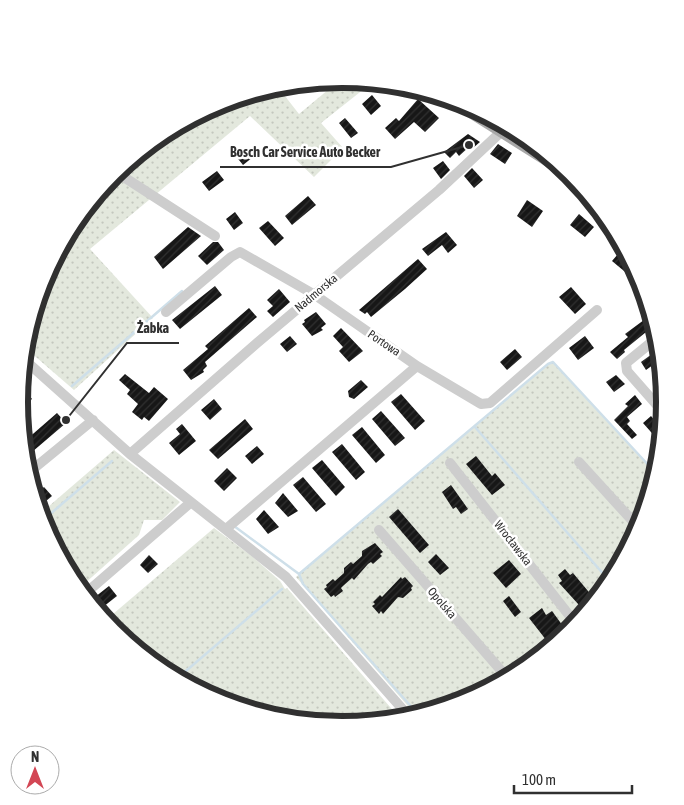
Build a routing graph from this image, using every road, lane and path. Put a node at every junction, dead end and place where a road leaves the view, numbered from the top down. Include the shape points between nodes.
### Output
1 (502, 131) edge
2 (123, 177) edge
3 (215, 236) dead end
4 (315, 294) junction
5 (598, 310) dead end
6 (166, 312) dead end
7 (650, 343) edge
8 (30, 364) edge
9 (417, 366) junction
10 (656, 404) edge
11 (93, 420) junction
12 (130, 454) junction
13 (579, 462) dead end
14 (450, 463) dead end
15 (35, 468) edge
16 (190, 503) junction
17 (633, 522) edge
18 (226, 529) junction
19 (379, 530) dead end
20 (89, 590) edge
21 (571, 618) edge
22 (503, 673) edge
23 (404, 711) edge

1 - 4 street, Nadmorska via 439,190
2 - 3 street
4 - 6 street, Portowa via 240,252
4 - 9 street, Portowa
4 - 12 street, Nadmorska
5 - 9 street, Portowa via 490,403 481,404
7 - 10 street via 626,363 627,371
8 - 11 street
9 - 18 street
11 - 12 street
11 - 15 street
12 - 16 street
13 - 17 street
14 - 21 street, Wrocławska
16 - 18 street
16 - 20 street
18 - 23 street via 286,577
19 - 22 street, Opolska

